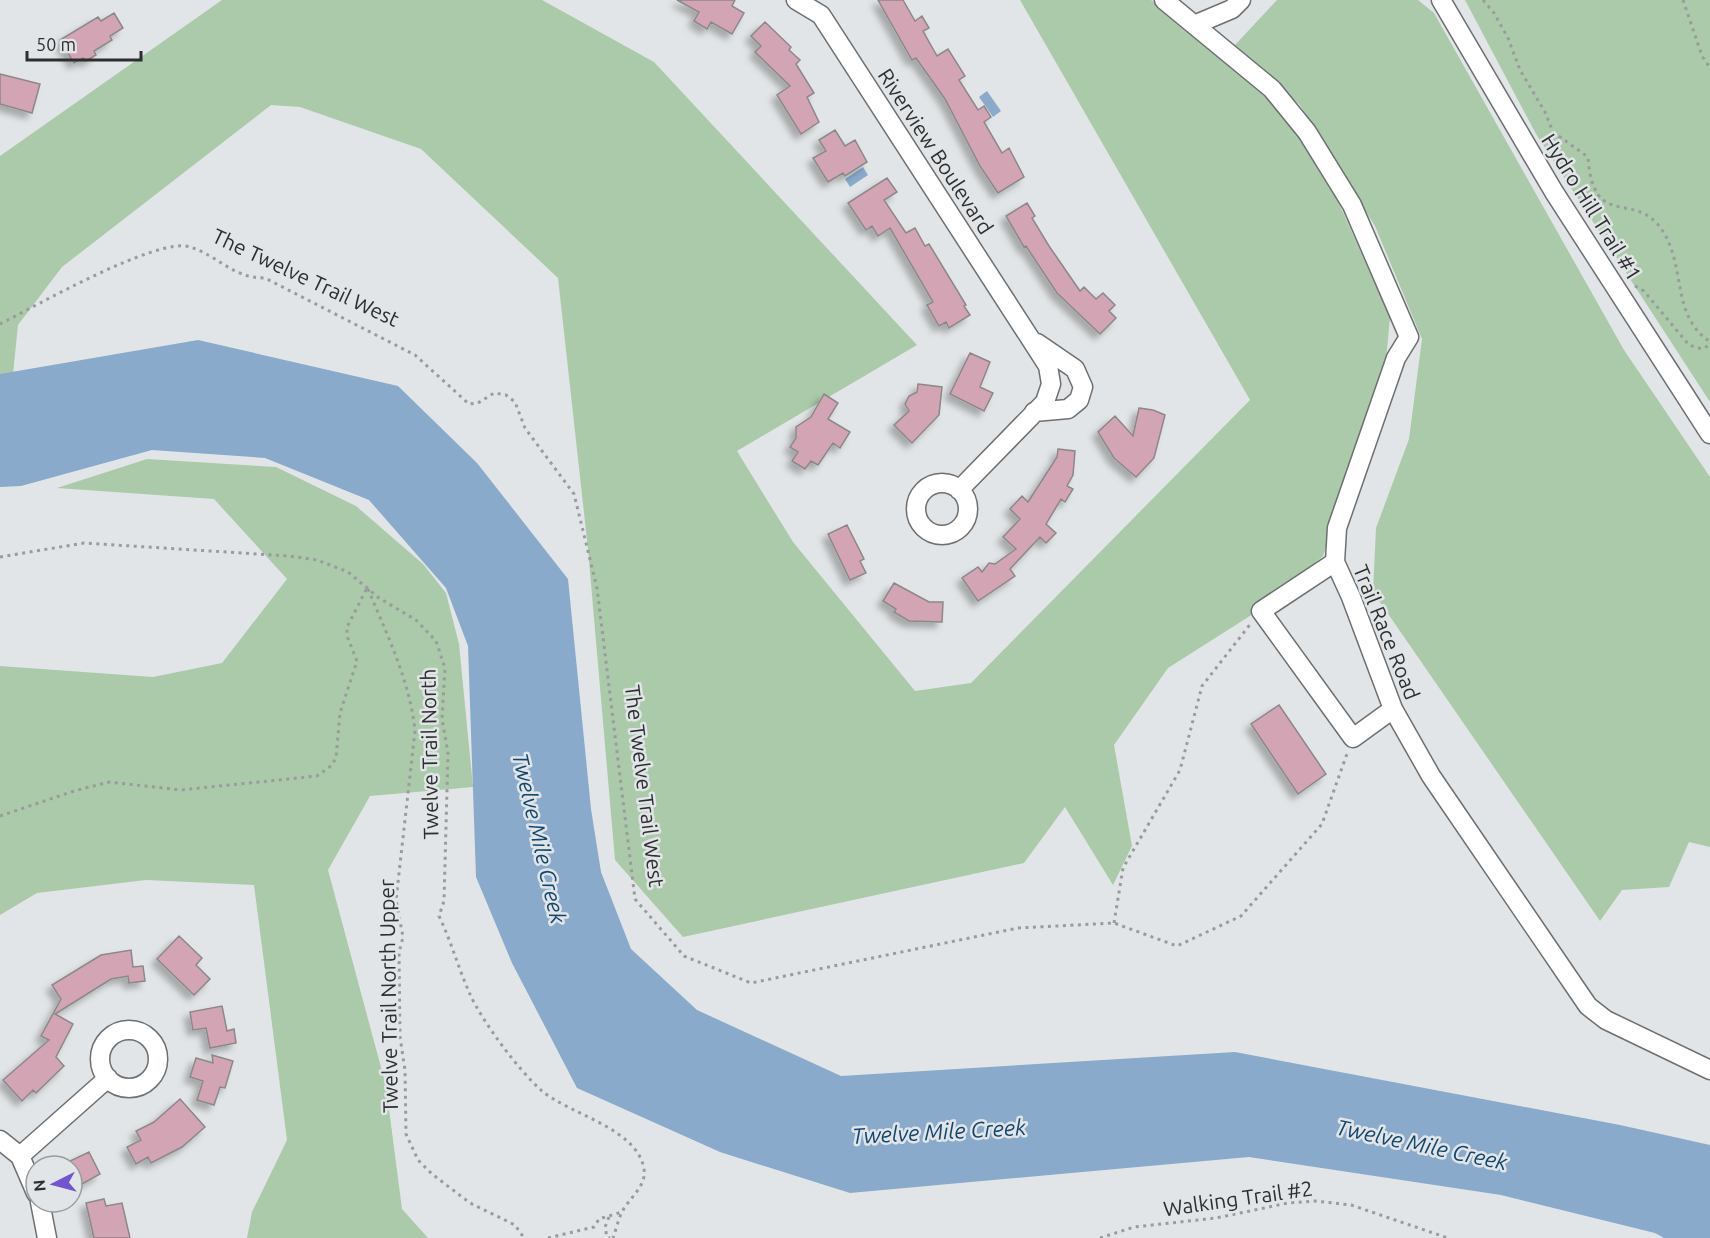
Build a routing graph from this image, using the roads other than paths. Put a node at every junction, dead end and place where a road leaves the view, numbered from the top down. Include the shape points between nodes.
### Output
1 (796, 0) edge
2 (1164, 0) edge
3 (1241, 0) edge
4 (1441, 0) edge
5 (1194, 25) junction
6 (1028, 337) junction
7 (1034, 412) junction
8 (1710, 434) edge
9 (959, 490) dead end
10 (1335, 562) junction
11 (1393, 709) junction
12 (1710, 1070) edge
13 (108, 1078) dead end
14 (0, 1140) edge
15 (20, 1156) junction
16 (24, 1165) edge
17 (42, 1214) edge
18 (47, 1238) edge

1 - 6 street, Riverview Boulevard via 821,15
2 - 5 street, Trail Race Road
3 - 5 street via 1232,9
4 - 8 street, Hydro Hill Trail #1 via 1554,192
5 - 10 street, Trail Race Road via 1272,89 1307,132 1352,205 1409,337 1396,358 1337,528
6 - 7 street, Riverview Boulevard via 1046,362 1051,379 1047,399
6 - 7 street, Riverview Boulevard via 1075,369 1083,387 1079,400 1068,409
7 - 9 street, Riverview Boulevard
10 - 11 street, Trail Race Road
10 - 11 street via 1261,611 1353,738
11 - 12 street, Trail Race Road via 1431,776 1588,1006 1606,1020
13 - 15 street
14 - 15 street
15 - 16 street
17 - 18 street

